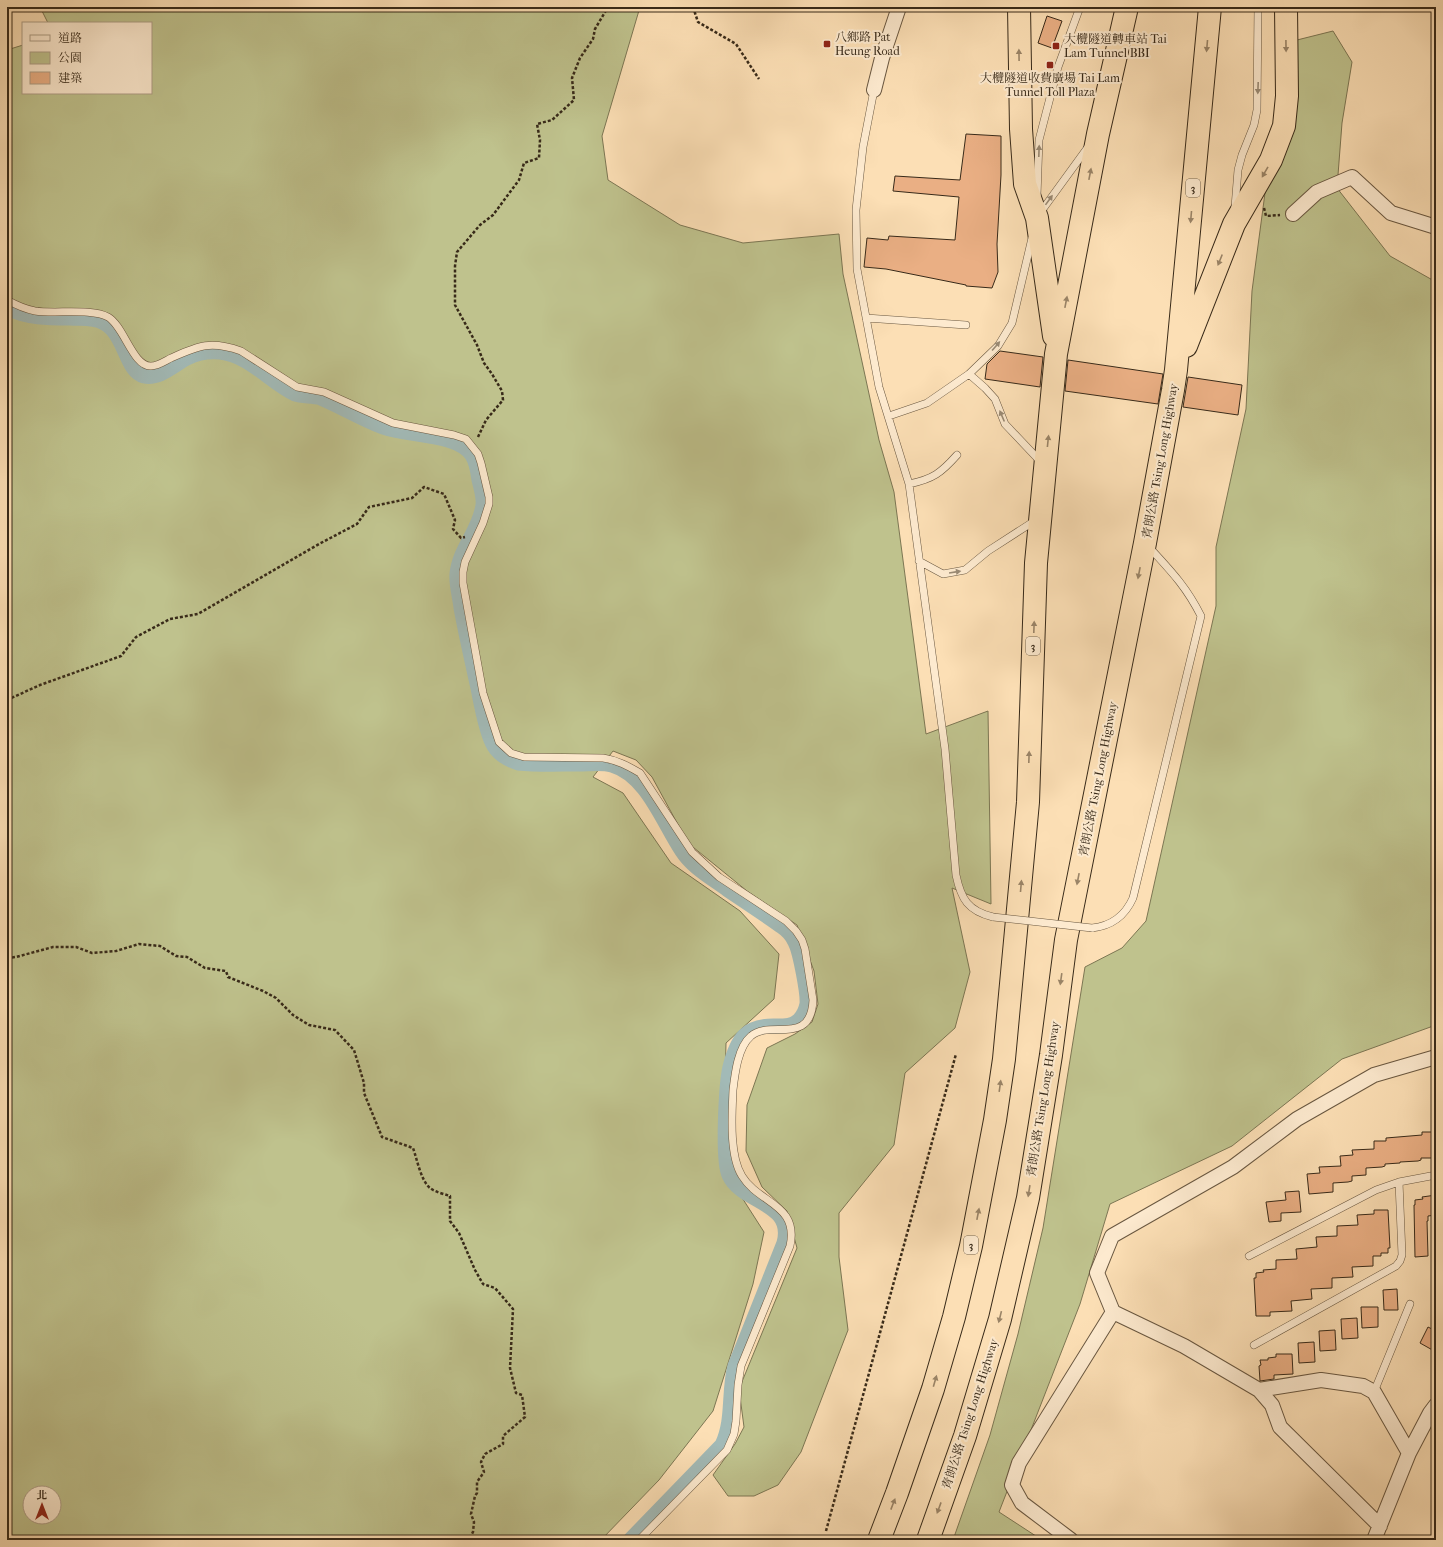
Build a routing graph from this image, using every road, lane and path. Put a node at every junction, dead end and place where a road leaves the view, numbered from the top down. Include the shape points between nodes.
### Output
1 (608, 7) edge
2 (693, 7) edge
3 (899, 7) edge
4 (1019, 7) edge
5 (1080, 7) edge
6 (1126, 7) edge
7 (1210, 7) edge
8 (1258, 7) edge
9 (1286, 7) edge
10 (760, 79) dead end
11 (874, 90) joint
12 (1098, 134) junction
13 (1264, 202) dead end
14 (1293, 214) joint
15 (1037, 218) junction
16 (1234, 224) junction
17 (1436, 227) edge
18 (7, 300) edge
19 (866, 318) junction
20 (966, 325) dead end
21 (1056, 354) junction
22 (1176, 370) junction
23 (969, 374) junction
24 (889, 416) junction
25 (472, 447) junction
26 (957, 455) dead end
27 (1045, 467) junction
28 (909, 484) junction
29 (1040, 517) junction
30 (465, 537) dead end
31 (1145, 543) junction
32 (920, 561) junction
33 (7, 700) edge
34 (7, 958) edge
35 (956, 1054) dead end
36 (1436, 1057) edge
37 (1436, 1175) edge
38 (1399, 1182) junction
39 (1249, 1256) dead end
40 (1410, 1304) dead end
41 (1113, 1312) junction
42 (1254, 1345) dead end
43 (1259, 1390) junction
44 (1374, 1392) junction
45 (1436, 1405) edge
46 (1409, 1453) junction
47 (1380, 1526) junction
48 (826, 1531) dead end
49 (465, 1540) edge
50 (639, 1540) edge
51 (879, 1540) edge
52 (928, 1540) edge
53 (1071, 1540) edge
54 (1374, 1540) edge

1 - 25 path via 572,78 574,100 552,120 537,124 540,140 539,158 524,163 519,180 493,215 480,225 457,252 455,305 484,363 502,391 503,400 486,420
2 - 10 path via 698,22 736,44
3 - 11 street
15 -> 4 highway via 1025,184 1021,129
15 -> 5 lane via 1039,140 1058,67
6 - 12 highway, 3
7 -> 22 highway, 青朗公路 Tsing Long Highway / 3
8 -> 16 lane via 1257,110 1238,170
9 -> 16 highway via 1287,96 1284,126 1271,160
11 - 19 lane via 863,147 856,210 857,269
15 -> 12 lane
21 -> 12 highway, 3
13 - 14 path via 1266,216
14 - 17 street via 1317,192 1352,177 1391,213
15 - 21 highway
23 -> 15 lane via 998,346 1012,324
16 -> 22 highway
18 - 25 lane via 35,311 103,315 117,325 136,357 150,366 196,347 210,345 232,348 241,351 297,387 324,392 393,423 466,439
19 - 20 lane
19 - 24 lane via 880,387
27 -> 21 highway, 3
22 - 31 highway, 青朗公路 Tsing Long Highway / 3
23 - 24 lane via 928,403
27 -> 23 lane via 1005,424 995,399
24 - 28 lane
25 - 50 lane via 481,463 489,504 465,562 462,583 483,693 499,742 511,753 524,757 603,758 628,765 640,773 692,852 719,877 786,921 796,931 805,949 814,1000 810,1016 797,1028 786,1031 762,1030 752,1035 745,1043 735,1069 732,1128 738,1169 752,1188 788,1217 792,1236 741,1366 734,1434 727,1450
26 - 28 lane via 943,471 924,481
27 - 29 highway, 3
28 - 32 lane
32 -> 29 lane via 943,574 965,570 988,551
51 -> 29 highway, 3 via 898,1493 933,1389 954,1317 971,1246 996,1113 1028,802 1036,563
30 - 33 path via 461,538 453,529 455,520 444,494 424,487 412,498 369,507 357,524 198,614 170,619 136,637 121,656 40,685
31 - 32 lane, bridge via 1180,581 1201,616 1133,898 1127,910 1118,918 1106,926 1092,928 993,917 981,913 966,902 960,892 956,875 945,749
31 -> 52 highway, 青朗公路 Tsing Long Highway / 3 via 1066,940 1028,1198 1000,1319 965,1436
34 - 49 path via 53,947 76,947 92,953 116,951 139,944 160,946 176,956 187,957 204,968 226,971 228,978 276,998 293,1015 308,1025 335,1030 354,1050 364,1083 364,1093 382,1137 413,1148 423,1180 430,1189 450,1196 450,1221 459,1233 475,1270 483,1284 495,1288 513,1309 510,1368 516,1393 522,1395 525,1417 503,1436 502,1444 485,1454 481,1462 484,1472 477,1482 477,1493 470,1514 474,1522 473,1532
35 - 48 path
36 - 41 street via 1374,1074 1297,1119 1233,1167 1112,1236 1097,1273
37 - 38 lane
38 - 39 lane via 1363,1196
38 - 42 lane via 1402,1255 1400,1262
40 - 44 lane
41 - 43 street via 1184,1346
41 - 53 street via 1019,1462 1012,1485 1022,1503
43 - 44 street via 1321,1380 1363,1386
43 - 47 street via 1272,1405 1280,1427
44 - 46 street
45 - 46 street
46 - 47 street
47 - 54 street

